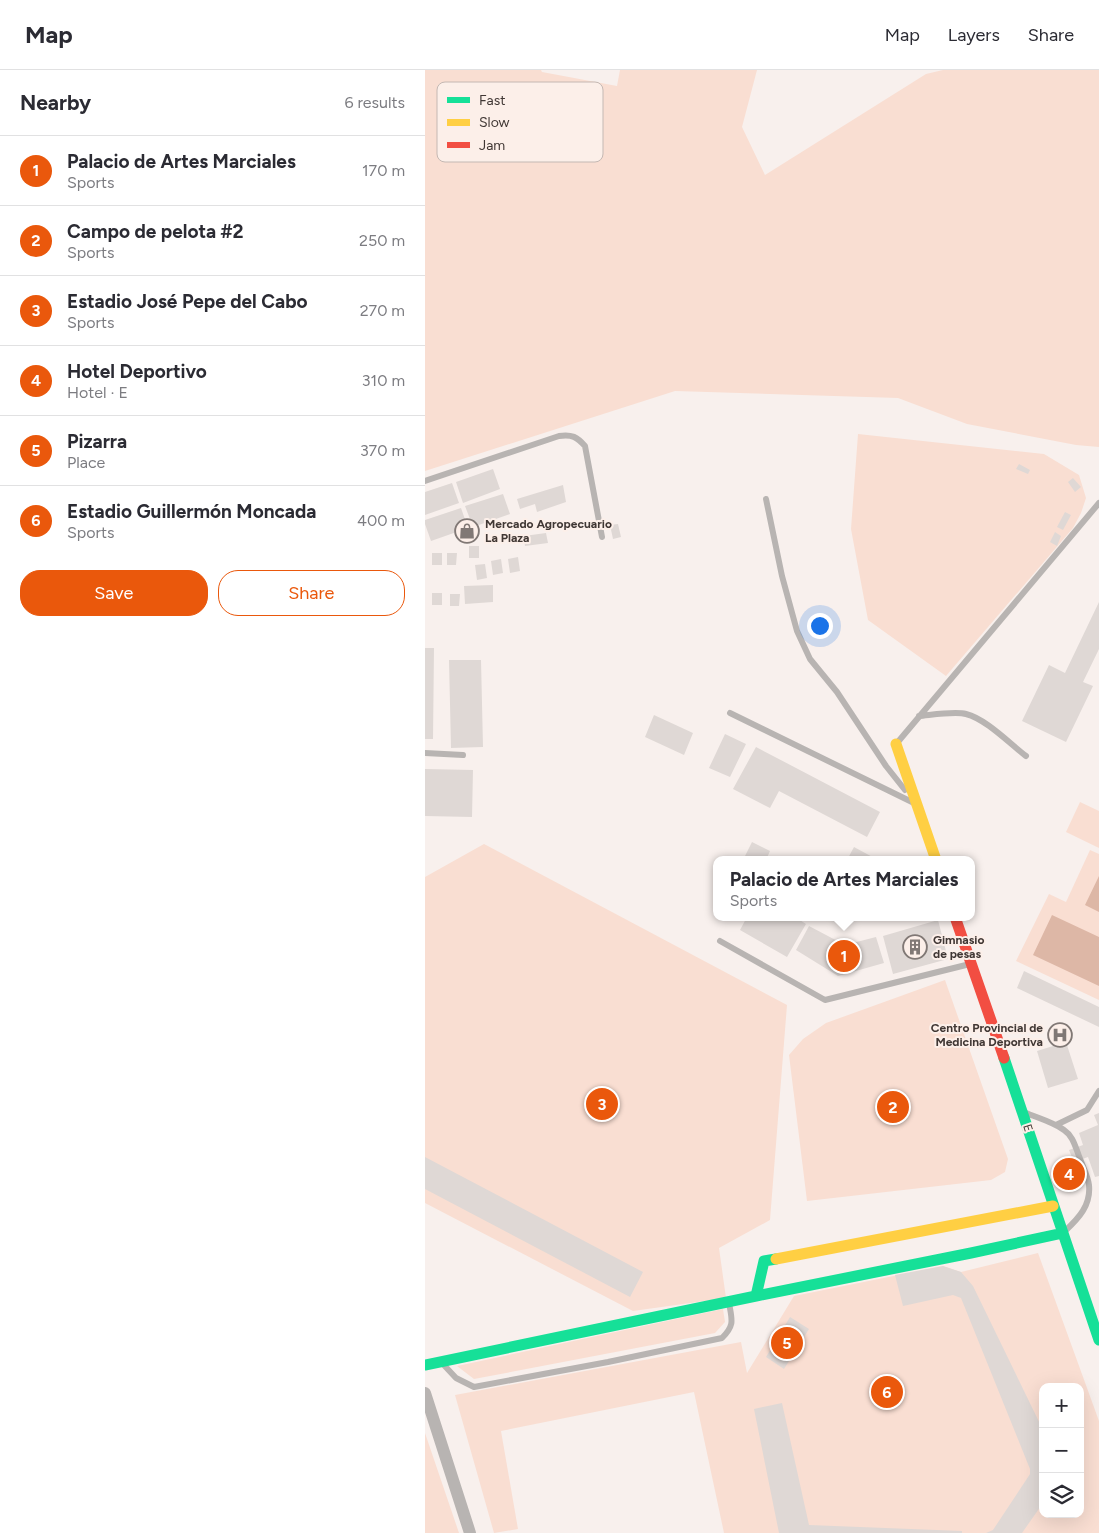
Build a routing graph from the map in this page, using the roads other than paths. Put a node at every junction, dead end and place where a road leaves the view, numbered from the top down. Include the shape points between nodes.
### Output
1 (425, 481) edge
2 (766, 499) dead end
3 (1099, 503) edge
4 (603, 537) dead end
5 (731, 713) dead end
6 (919, 716) junction
7 (896, 744) joint
8 (425, 753) edge
9 (463, 754) dead end
10 (1026, 756) dead end
11 (917, 805) junction
12 (935, 856) edge
13 (956, 921) edge
14 (720, 941) dead end
15 (971, 964) junction
16 (1099, 1091) edge
17 (1023, 1111) junction
18 (1056, 1125) junction
19 (1053, 1206) junction
20 (1063, 1233) junction
21 (756, 1296) junction
22 (728, 1302) junction
23 (1099, 1340) edge
24 (441, 1362) junction
25 (425, 1365) edge
26 (425, 1393) edge
27 (470, 1533) edge

1 - 4 lane via 570,434 585,446
2 - 11 lane via 797,631 811,658
3 - 6 lane
5 - 11 lane
6 - 7 lane
6 - 10 lane via 965,713 981,721
7 - 11 street
8 - 9 lane
11 - 12 street
13 - 15 street, E
14 - 15 lane via 825,1000
15 - 17 street, E
16 - 18 lane via 1087,1110
17 - 18 lane
17 - 19 street, E
18 - 20 lane via 1071,1136 1089,1184 1085,1208
19 - 20 street, E
19 - 21 street via 764,1261
20 - 21 street
20 - 23 street, E
21 - 22 street
22 - 24 street
22 - 24 lane via 733,1321 722,1338 608,1362 474,1387 456,1378
24 - 25 street
26 - 27 street

